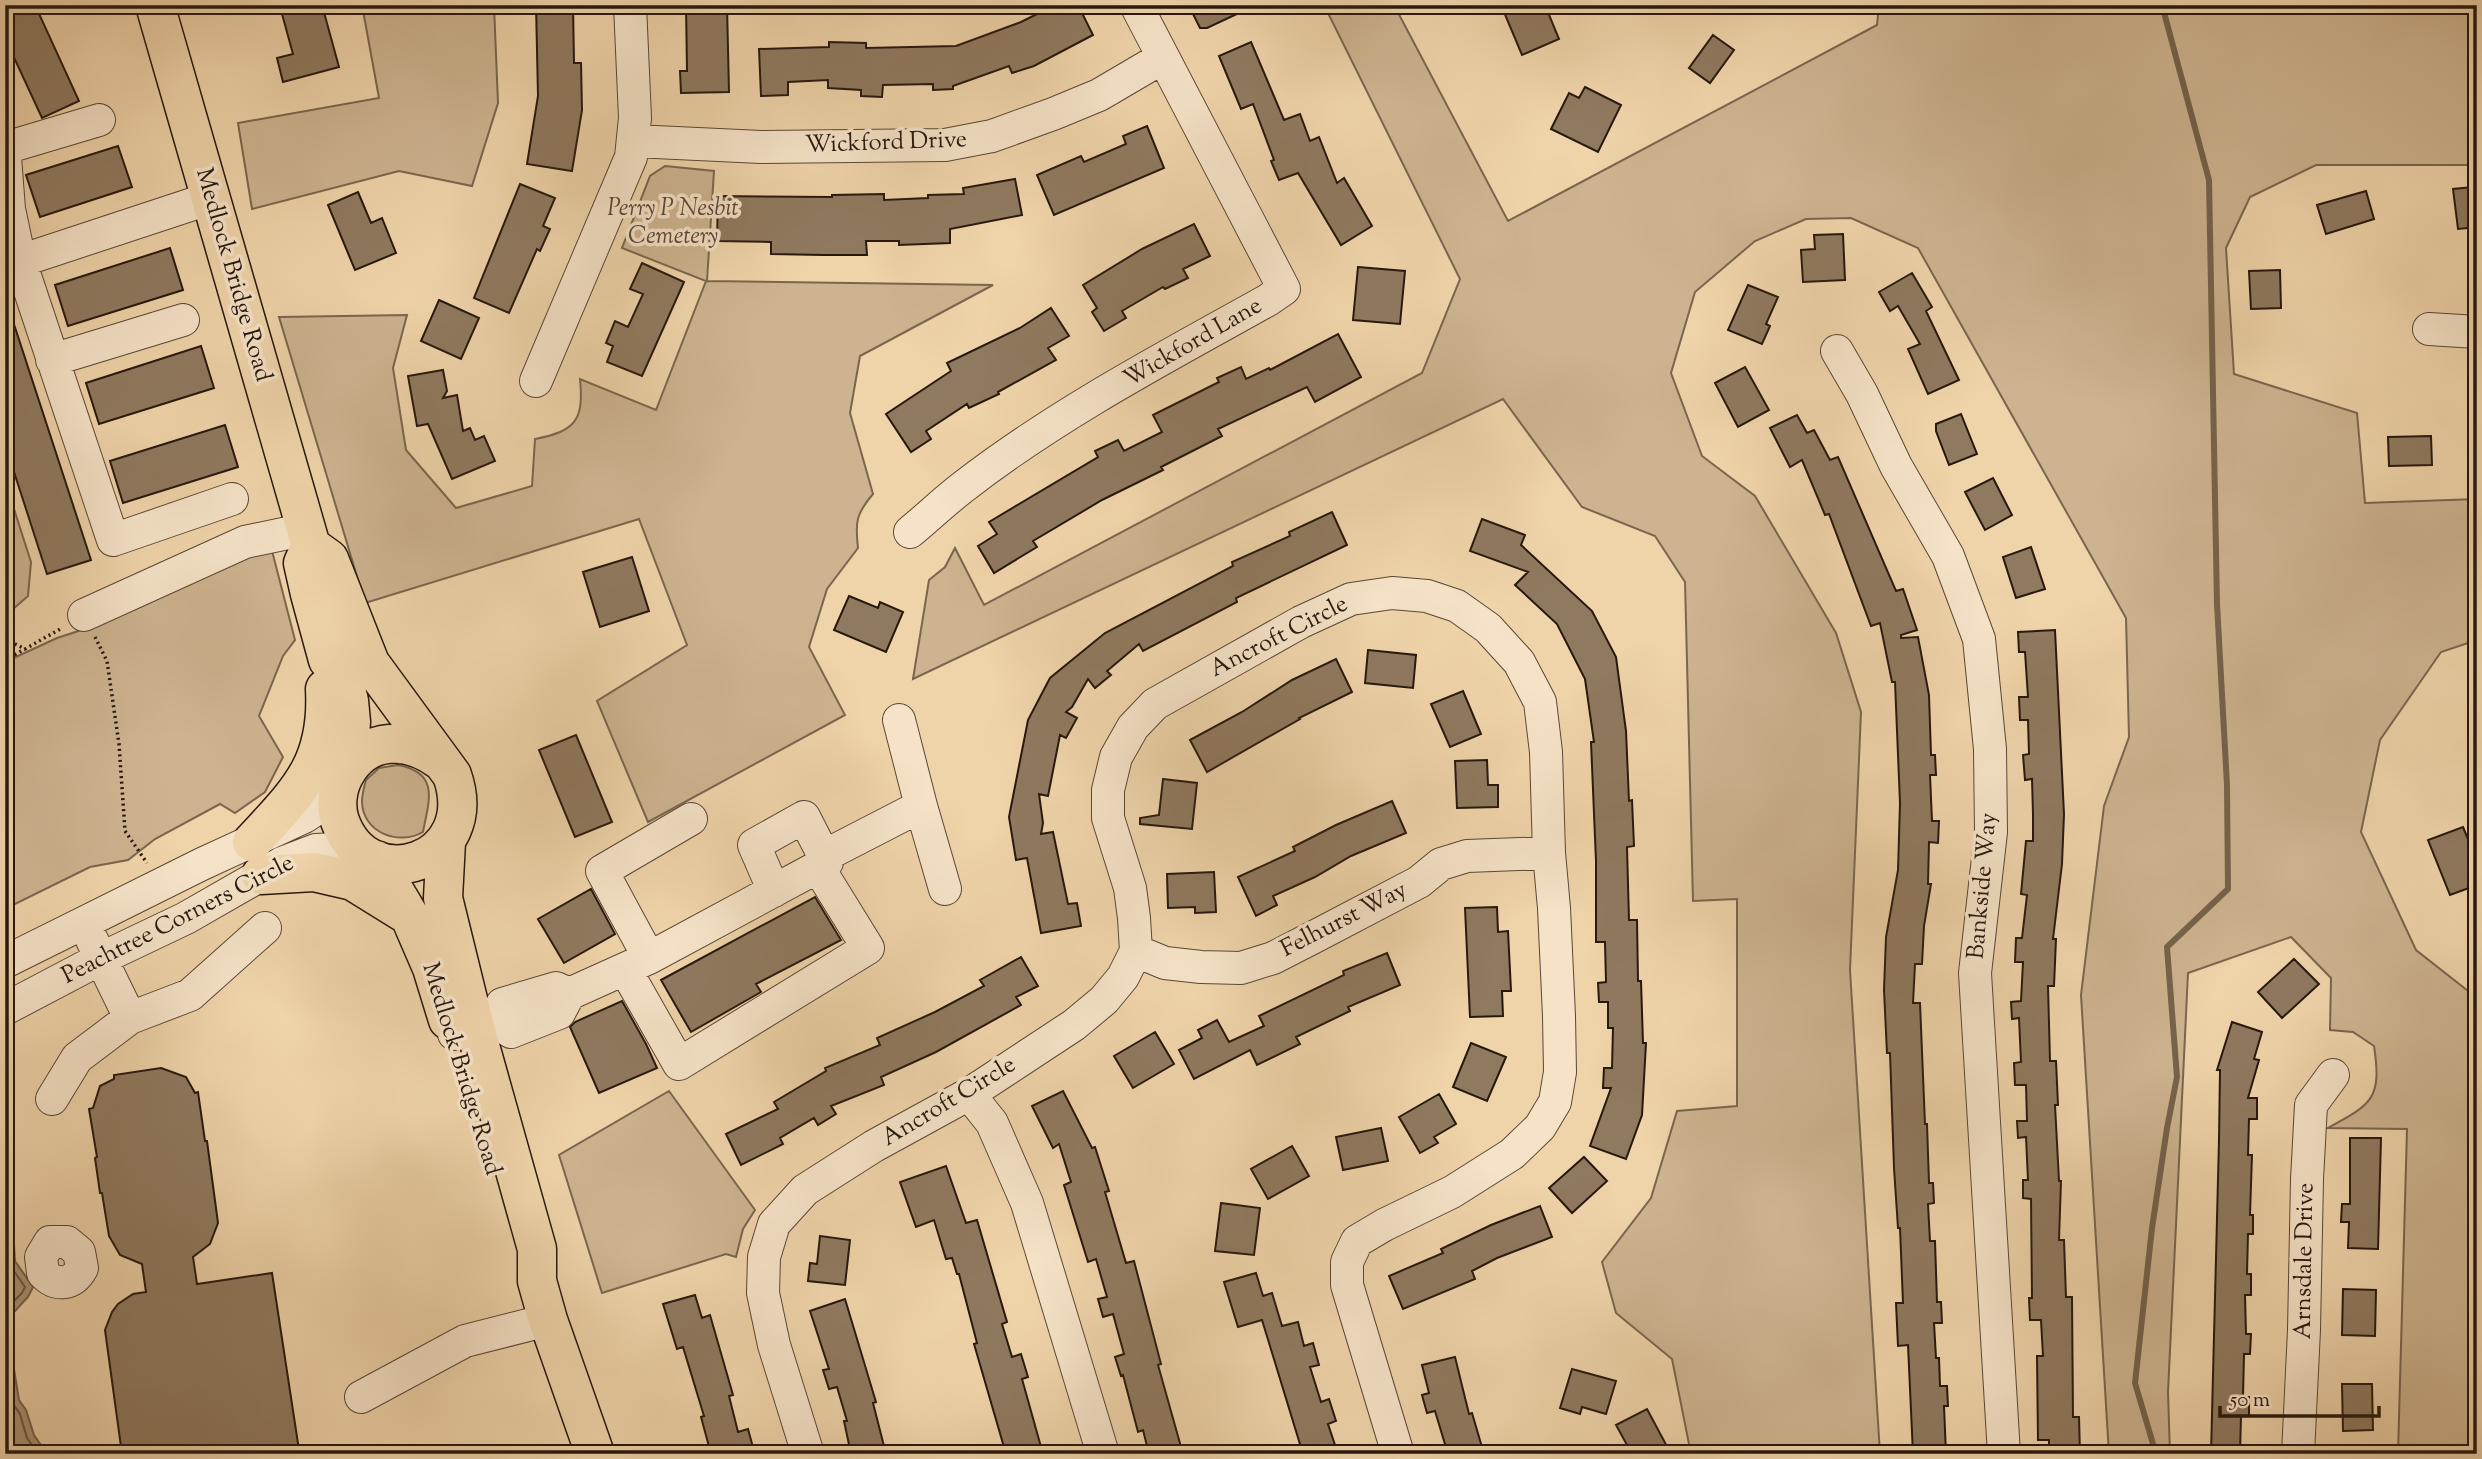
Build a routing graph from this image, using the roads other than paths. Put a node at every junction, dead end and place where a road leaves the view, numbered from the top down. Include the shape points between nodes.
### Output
1 (155, 5) edge
2 (630, 5) edge
3 (1136, 5) edge
4 (1162, 58) junction
5 (99, 120) dead end
6 (634, 141) junction
7 (5, 148) edge
8 (5, 157) edge
9 (211, 198) junction
10 (13, 262) edge
11 (183, 320) dead end
12 (2429, 329) dead end
13 (2477, 332) edge
14 (1838, 351) dead end
15 (52, 360) junction
16 (536, 382) dead end
17 (232, 499) dead end
18 (910, 532) dead end
19 (309, 537) junction
20 (84, 615) road end
21 (328, 660) junction
22 (899, 720) dead end
23 (442, 761) junction
24 (342, 783) junction
25 (921, 806) junction
26 (691, 819) dead end
27 (446, 842) junction
28 (1549, 853) junction
29 (366, 854) junction
30 (256, 859) junction
31 (821, 861) junction
32 (945, 889) dead end
33 (775, 891) junction
34 (410, 917) junction
35 (84, 923) junction
36 (265, 928) dead end
37 (1136, 951) junction
38 (100, 959) junction
39 (5, 962) edge
40 (637, 964) junction
41 (5, 1009) edge
42 (130, 1018) junction
43 (474, 1028) junction
44 (2333, 1075) dead end
45 (969, 1094) junction
46 (52, 1099) dead end
47 (548, 1320) junction
48 (361, 1397) dead end
49 (595, 1454) edge
50 (808, 1454) edge
51 (1103, 1454) edge
52 (1398, 1454) edge
53 (2004, 1454) edge
54 (2298, 1454) edge

1 - 9 main road, Medlock Bridge Road
2 - 6 street
3 - 4 street, Wickford Lane
4 - 6 street, Wickford Drive via 1099,95 992,136 945,145 761,147
4 - 18 street, Wickford Lane via 1284,289 1038,435 963,487
5 - 7 street
6 - 16 street
8 - 10 street
9 - 10 street
9 - 19 main road, Medlock Bridge Road
10 - 15 street
11 - 15 street
12 - 13 street
14 - 53 street, Bankside Way via 1948,556 1979,639 1990,749 1990,832 1975,974
15 - 17 street via 113,540
19 - 20 street via 245,542
19 - 21 main road, Medlock Bridge Road via 303,564
19 - 23 main road, Medlock Bridge Road via 330,559 370,663
21 - 24 main road, Medlock Bridge Road via 342,674 349,701 351,722
21 - 30 main road via 322,742 311,771
22 - 25 street
23 - 24 main road via 427,750 391,743 359,757
23 - 27 main road, Medlock Bridge Road via 452,775 459,809
24 - 29 main road, Medlock Bridge Road via 338,814 345,832
24 - 30 street, Peachtree Corners Circle
25 - 31 street
25 - 32 street
26 - 40 street via 602,871
27 - 29 main road via 435,853 406,864 391,864
27 - 43 main road, Medlock Bridge Road via 443,898
28 - 37 street, Felhurst Way via 1467,856 1441,864 1419,882 1312,938 1241,968 1165,963
28 - 37 street, Ancroft Circle via 1540,702 1519,662 1488,628 1457,606 1427,596 1392,593 1351,598 1155,704 1133,727 1115,757 1108,818 1130,888
28 - 52 street, Ancroft Circle via 1559,1016 1560,1072 1555,1101 1541,1127 1511,1154 1451,1192 1357,1241 1348,1262 1347,1285
29 - 30 street, Peachtree Corners Circle via 316,850 282,863
29 - 34 main road, Medlock Bridge Road
30 - 34 main road via 353,881
30 - 35 street, Peachtree Corners Circle via 202,864
30 - 38 street, Peachtree Corners Circle via 186,919
31 - 33 street
31 - 33 street via 804,817 754,845
31 - 40 street via 868,948 679,1064
33 - 40 street
34 - 43 main road, Medlock Bridge Road via 432,968
35 - 38 street
35 - 39 street, Peachtree Corners Circle
36 - 42 street via 190,995
37 - 45 street, Ancroft Circle via 1104,1000
38 - 41 street, Peachtree Corners Circle
38 - 42 street
40 - 43 street via 569,994 559,1013 511,1032
42 - 46 street via 77,1058
43 - 47 main road, Medlock Bridge Road via 537,1249 537,1281
44 - 54 street, Arnsdale Drive via 2311,1105
45 - 50 street, Ancroft Circle via 805,1190 774,1224 764,1257 763,1293
45 - 51 street via 992,1123 1027,1203
47 - 48 street via 465,1341
47 - 49 main road, Medlock Bridge Road

